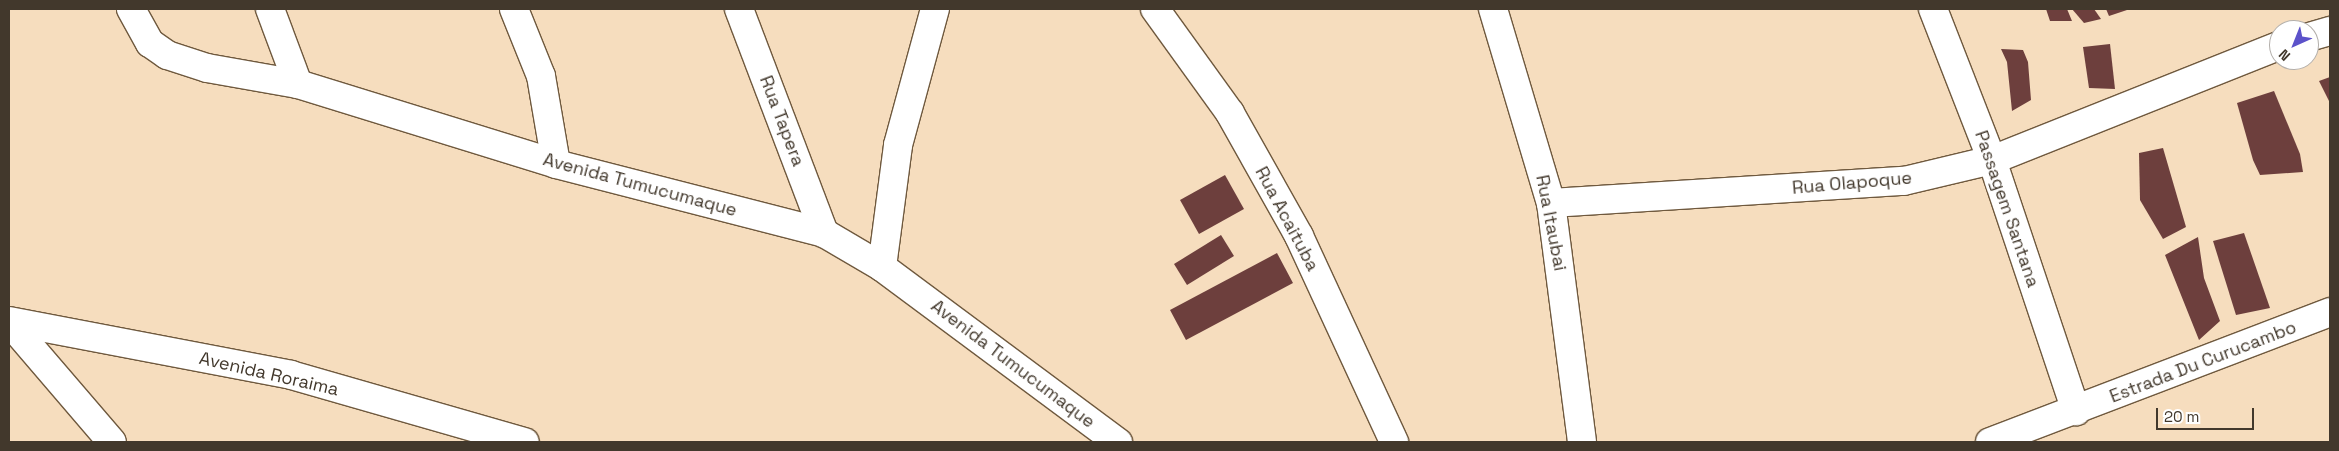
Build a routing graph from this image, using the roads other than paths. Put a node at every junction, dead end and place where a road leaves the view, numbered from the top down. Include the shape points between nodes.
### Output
1 (131, 9) edge
2 (270, 9) edge
3 (514, 9) edge
4 (739, 9) edge
5 (935, 9) edge
6 (1155, 9) edge
7 (1493, 9) edge
8 (1933, 9) edge
9 (2269, 50) edge
10 (298, 84) junction
11 (1992, 160) junction
12 (556, 164) junction
13 (1551, 204) junction
14 (824, 233) junction
15 (882, 267) junction
16 (2330, 312) edge
17 (9, 321) edge
18 (2076, 412) junction
19 (2001, 441) edge
20 (112, 442) edge
21 (525, 442) edge
22 (1118, 442) edge
23 (1394, 442) edge
24 (1582, 442) edge

1 - 10 street, Avenida Tumucumaque via 150,43 167,55 206,68
2 - 10 street
3 - 12 street via 541,76
4 - 14 street, Rua Tapera
5 - 15 street via 898,145
6 - 23 street, Rua Acaituba via 1230,113 1298,236
7 - 13 street, Rua Itaubai
8 - 11 street, Passagem Santana
9 - 11 street, Rua Olapoque
10 - 12 street, Avenida Tumucumaque
11 - 13 street, Rua Olapoque via 1904,181
11 - 18 street, Passagem Santana
12 - 14 street, Avenida Tumucumaque
13 - 24 street, Rua Itaubai
14 - 15 street, Avenida Tumucumaque
15 - 22 street, Avenida Tumucumaque
16 - 18 street, Estrada Du Curucambo
17 - 20 street
17 - 21 street, Avenida Roraima via 291,376
18 - 19 street, Estrada Du Curucambo

